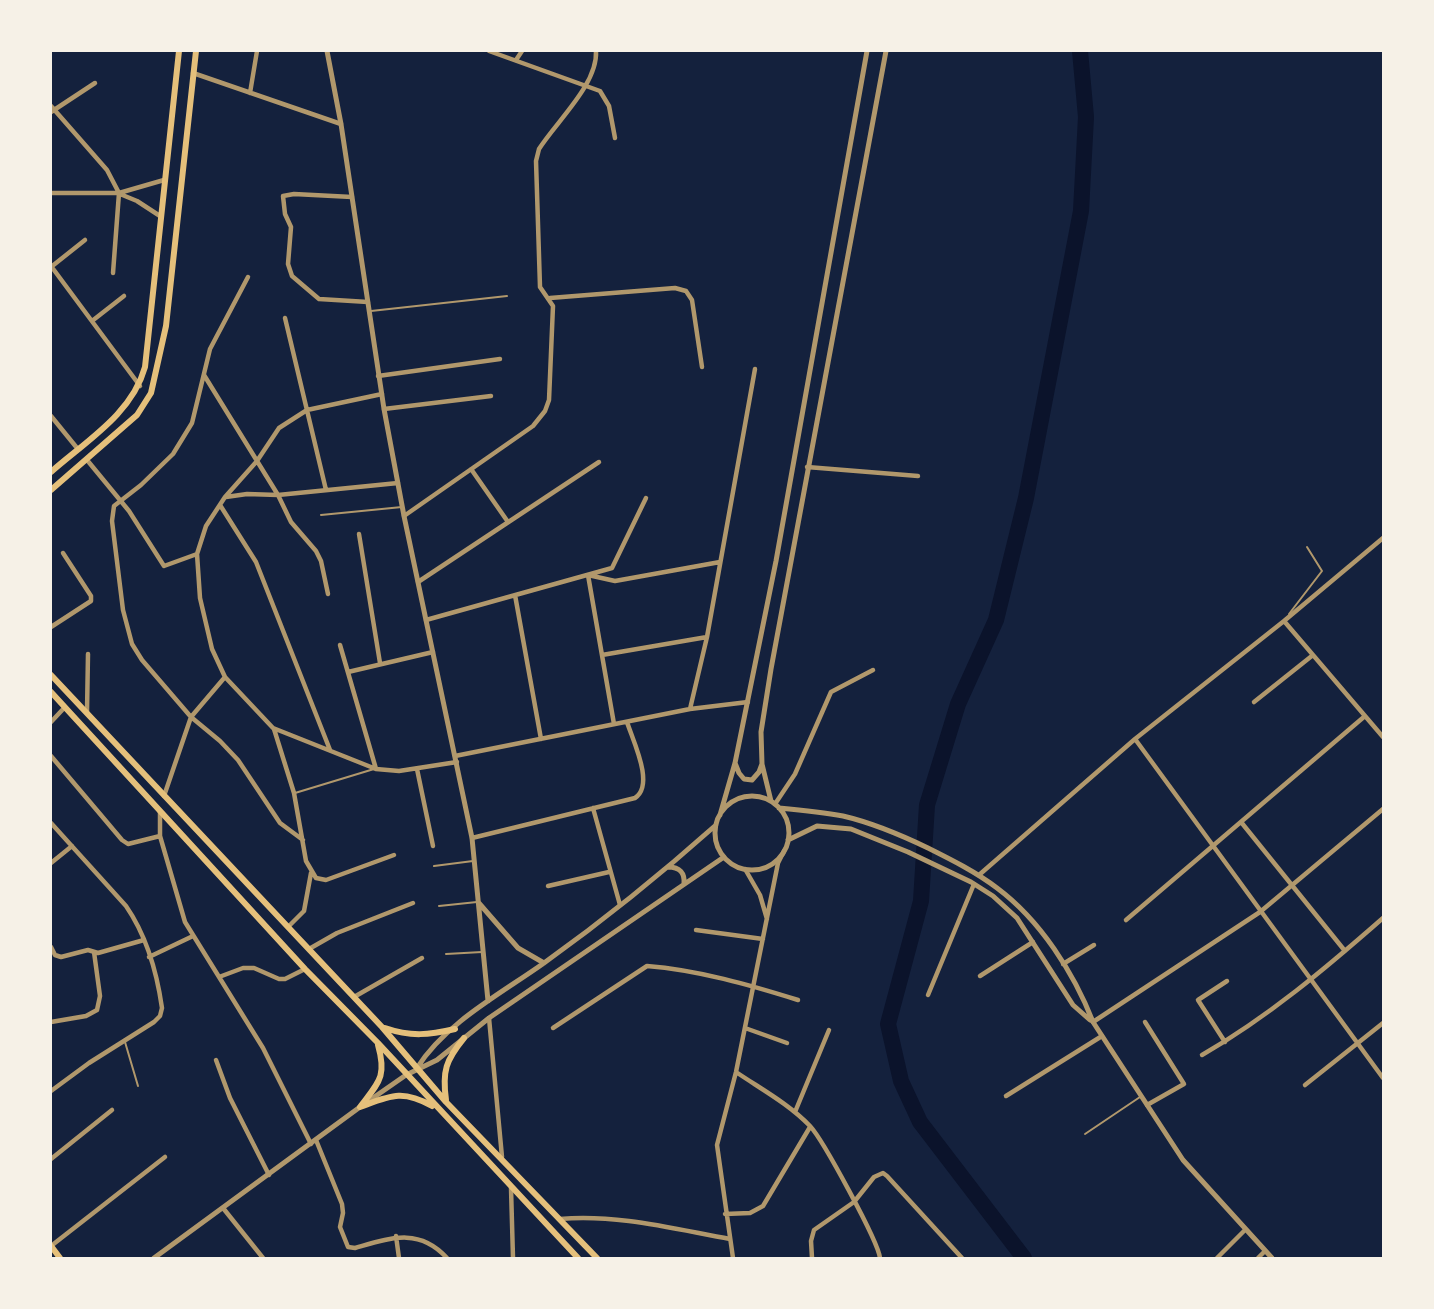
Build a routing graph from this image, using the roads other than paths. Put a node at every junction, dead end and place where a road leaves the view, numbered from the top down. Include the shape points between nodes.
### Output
1 (179, 51) edge
2 (196, 51) edge
3 (257, 51) edge
4 (327, 51) edge
5 (489, 51) edge
6 (522, 51) edge
7 (596, 51) edge
8 (867, 51) edge
9 (886, 51) edge
10 (516, 60) junction
11 (193, 73) junction
12 (95, 83) dead end
13 (586, 84) junction
14 (250, 93) junction
15 (52, 109) edge
16 (341, 124) junction
17 (615, 138) dead end
18 (164, 180) junction
19 (51, 193) edge
20 (119, 193) junction
21 (352, 197) junction
22 (160, 216) junction
23 (85, 240) dead end
24 (51, 266) edge
25 (113, 273) dead end
26 (248, 277) dead end
27 (124, 296) dead end
28 (507, 296) dead end
29 (550, 298) junction
30 (369, 302) junction
31 (370, 312) junction
32 (285, 318) dead end
33 (92, 321) junction
34 (500, 359) dead end
35 (702, 366) dead end
36 (755, 369) dead end
37 (203, 374) junction
38 (378, 376) junction
39 (140, 386) junction
40 (382, 394) junction
41 (491, 396) dead end
42 (384, 409) junction
43 (307, 410) junction
44 (51, 416) edge
45 (77, 448) junction
46 (87, 460) junction
47 (257, 461) junction
48 (599, 462) dead end
49 (807, 467) junction
50 (471, 469) junction
51 (51, 472) edge
52 (918, 476) dead end
53 (398, 483) junction
54 (51, 490) edge
55 (326, 490) junction
56 (278, 495) junction
57 (225, 497) junction
58 (646, 498) dead end
59 (120, 500) junction
60 (220, 505) junction
61 (403, 506) junction
62 (321, 515) dead end
63 (404, 516) junction
64 (508, 522) junction
65 (359, 534) dead end
66 (1383, 538) edge
67 (1307, 547) dead end
68 (63, 553) dead end
69 (197, 554) junction
70 (721, 562) junction
71 (588, 575) junction
72 (418, 582) junction
73 (328, 594) dead end
74 (515, 595) junction
75 (426, 620) junction
76 (1284, 621) junction
77 (51, 627) edge
78 (707, 637) junction
79 (340, 645) dead end
80 (433, 652) junction
81 (88, 654) dead end
82 (1313, 654) junction
83 (602, 655) junction
84 (380, 663) junction
85 (873, 670) dead end
86 (348, 672) junction
87 (51, 675) edge
88 (225, 677) junction
89 (51, 692) edge
90 (748, 702) junction
91 (1254, 702) dead end
92 (65, 707) junction
93 (690, 709) junction
94 (87, 714) junction
95 (1365, 716) junction
96 (191, 717) junction
97 (51, 722) edge
98 (627, 722) junction
99 (614, 724) junction
100 (274, 728) junction
101 (1383, 737) edge
102 (541, 739) junction
103 (1135, 739) junction
104 (330, 751) junction
105 (51, 756) edge
106 (456, 759) junction
107 (735, 763) junction
108 (762, 764) junction
109 (417, 768) junction
110 (376, 769) junction
111 (294, 793) junction
112 (164, 796) junction
113 (775, 804) junction
114 (593, 808) junction
115 (1383, 809) edge
116 (160, 812) junction
117 (720, 815) junction
118 (1241, 822) junction
119 (51, 823) edge
120 (716, 825) junction
121 (160, 836) junction
122 (472, 838) junction
123 (303, 840) junction
124 (788, 841) junction
125 (72, 846) junction
126 (433, 846) dead end
127 (1213, 848) junction
128 (784, 851) junction
129 (394, 855) dead end
130 (724, 857) junction
131 (474, 861) junction
132 (51, 863) edge
133 (434, 866) dead end
134 (668, 867) junction
135 (745, 869) junction
136 (610, 872) junction
137 (311, 873) junction
138 (979, 876) junction
139 (684, 884) junction
140 (974, 884) junction
141 (548, 886) dead end
142 (1292, 886) junction
143 (478, 902) junction
144 (414, 903) dead end
145 (621, 905) junction
146 (439, 906) dead end
147 (1261, 912) junction
148 (1383, 918) edge
149 (767, 920) junction
150 (1126, 920) dead end
151 (288, 927) junction
152 (696, 930) dead end
153 (193, 936) junction
154 (763, 939) junction
155 (144, 940) junction
156 (1034, 942) junction
157 (1094, 945) dead end
158 (51, 947) edge
159 (309, 949) junction
160 (483, 951) junction
161 (1345, 951) junction
162 (94, 952) junction
163 (446, 954) dead end
164 (149, 957) junction
165 (422, 958) dead end
166 (544, 963) junction
167 (1062, 964) junction
168 (305, 969) junction
169 (980, 976) dead end
170 (219, 977) junction
171 (1227, 981) dead end
172 (1310, 981) junction
173 (754, 986) junction
174 (928, 995) dead end
175 (354, 997) junction
176 (799, 1000) dead end
177 (488, 1001) junction
178 (489, 1018) junction
179 (51, 1022) edge
180 (1093, 1022) junction
181 (1144, 1022) dead end
182 (1383, 1023) edge
183 (381, 1026) junction
184 (455, 1028) junction
185 (553, 1028) dead end
186 (745, 1028) junction
187 (829, 1030) dead end
188 (369, 1034) junction
189 (1102, 1036) junction
190 (464, 1038) junction
191 (125, 1041) junction
192 (1225, 1041) junction
193 (378, 1043) junction
194 (787, 1043) dead end
195 (1357, 1044) junction
196 (1202, 1055) dead end
197 (216, 1060) dead end
198 (417, 1068) junction
199 (736, 1072) junction
200 (406, 1075) junction
201 (1383, 1078) edge
202 (138, 1086) dead end
203 (1305, 1086) dead end
204 (51, 1091) edge
205 (1006, 1096) dead end
206 (1140, 1096) junction
207 (446, 1102) junction
208 (1147, 1105) junction
209 (360, 1107) junction
210 (436, 1108) junction
211 (112, 1110) dead end
212 (794, 1112) junction
213 (810, 1127) junction
214 (1085, 1134) dead end
215 (314, 1142) junction
216 (165, 1157) dead end
217 (502, 1157) junction
218 (51, 1158) edge
219 (269, 1175) junction
220 (511, 1188) junction
221 (854, 1202) junction
222 (223, 1208) junction
223 (725, 1214) junction
224 (560, 1219) junction
225 (1245, 1230) junction
226 (396, 1236) junction
227 (730, 1239) junction
228 (51, 1246) edge
229 (1265, 1251) junction
230 (163, 1252) junction
231 (60, 1258) edge
232 (154, 1258) edge
233 (167, 1258) edge
234 (263, 1258) edge
235 (399, 1258) edge
236 (447, 1258) edge
237 (513, 1258) edge
238 (578, 1258) edge
239 (597, 1258) edge
240 (733, 1258) edge
241 (812, 1258) edge
242 (880, 1258) edge
243 (962, 1258) edge
244 (1217, 1258) edge
245 (1258, 1258) edge
246 (1272, 1258) edge

1 - 18 main road
2 - 11 main road
3 - 14 street
4 - 16 street
5 - 10 street
6 - 10 street
7 - 13 street
8 - 90 street
9 - 49 street
10 - 13 street
11 - 14 street
11 - 46 main road via 166,326 151,393 137,415
12 - 15 street
13 - 17 street via 605,98
13 - 29 street via 545,139 536,161 540,288
14 - 16 street
15 - 20 street via 107,170
16 - 21 street
18 - 20 street
18 - 22 main road
19 - 20 street
20 - 22 street
20 - 25 street
21 - 30 street
21 - 30 street via 283,196 291,227 288,264 292,276 319,299
22 - 39 main road
23 - 24 street
24 - 33 street
26 - 37 street via 217,333
27 - 33 street
28 - 31 lane
29 - 35 street via 675,288 686,291 692,300
29 - 50 street via 551,386 545,411 533,425
30 - 31 street
31 - 38 street
32 - 43 street
33 - 39 street
34 - 38 street
36 - 70 street
37 - 47 street
37 - 59 street via 192,423 173,454
38 - 40 street
39 - 45 main road via 125,407
40 - 42 street
40 - 43 street
41 - 42 street
42 - 53 street
43 - 47 street via 279,428
43 - 55 street
44 - 45 street
45 - 51 main road
46 - 54 main road
46 - 59 street
47 - 56 street
47 - 57 street
48 - 64 street
49 - 52 street
49 - 108 street via 761,732
50 - 63 street
50 - 64 street
53 - 55 street
53 - 61 street
55 - 56 street
56 - 57 street
56 - 73 street via 291,522 321,561
57 - 60 street
58 - 71 street via 612,568
59 - 69 street via 164,566
59 - 96 street via 112,521 132,644
60 - 69 street via 206,526
60 - 104 street via 256,562
61 - 62 lane
61 - 63 street
63 - 72 street
64 - 72 street
65 - 84 street
66 - 76 street
67 - 76 lane via 1322,571
68 - 77 street via 91,601
69 - 88 street via 200,598 212,649
70 - 71 street via 615,581
70 - 78 street
71 - 74 street
71 - 83 street
72 - 75 street
74 - 75 street
74 - 102 street
75 - 80 street
76 - 82 street
76 - 103 street
78 - 83 street
78 - 93 street
79 - 86 street
80 - 84 street
80 - 106 street
81 - 94 street
82 - 91 street
82 - 95 street
83 - 99 street
84 - 86 street
85 - 113 street via 831,692 795,774
86 - 110 street
87 - 94 main road
88 - 96 street
88 - 100 street
89 - 92 main road
90 - 93 street
90 - 107 street
92 - 97 street
92 - 116 main road
93 - 98 street
94 - 112 main road
95 - 101 street
95 - 118 street
96 - 112 street
96 - 123 street via 238,760 280,823
98 - 99 street
98 - 114 street via 643,774 643,790 635,798
99 - 102 street
100 - 104 street
100 - 111 street
102 - 106 street
103 - 127 street
103 - 138 street
104 - 110 street
105 - 121 street via 122,841 128,844
106 - 109 street
106 - 122 street
107 - 108 street via 738,774 752,780
107 - 117 street
108 - 113 street
109 - 110 street
109 - 126 street
110 - 111 lane
111 - 123 street
112 - 151 main road
113 - 117 street via 748,796 737,799
113 - 124 street via 789,829
113 - 138 street via 876,825
114 - 122 street
114 - 136 street
115 - 142 street
116 - 121 street
116 - 168 main road
117 - 120 street
118 - 127 street
118 - 142 street
119 - 125 street
120 - 130 street
120 - 134 street
121 - 153 street
122 - 131 street
123 - 137 street
124 - 128 street
124 - 140 street via 817,826 851,830
125 - 132 street
125 - 155 street via 126,906
127 - 147 street
127 - 150 street
128 - 135 street via 767,867
128 - 149 street
129 - 137 street via 326,880
130 - 135 street
130 - 139 street
131 - 133 lane
131 - 143 street
134 - 139 street via 681,871
134 - 145 street
135 - 149 street
136 - 141 street
136 - 145 street
137 - 151 street via 304,911
138 - 167 street via 1024,912
139 - 178 street
140 - 156 street via 1017,918
140 - 174 street
142 - 147 street
142 - 161 street
143 - 146 lane
143 - 160 street
143 - 166 street via 518,948
144 - 159 street
145 - 166 street
147 - 172 street
147 - 180 street
148 - 161 street
149 - 154 street
151 - 159 main road
152 - 154 street
153 - 164 street
153 - 170 street
154 - 173 street
155 - 162 street
155 - 164 street
156 - 169 street
156 - 180 street via 1073,1005
157 - 167 street
158 - 162 street via 58,957
159 - 175 main road
160 - 163 lane
160 - 177 street
161 - 172 street
162 - 179 street via 100,996 97,1010
164 - 191 street via 160,996 160,1016
165 - 175 street
166 - 177 street
167 - 180 street
168 - 170 street via 285,979 254,968
168 - 188 main road
170 - 215 street
171 - 192 street via 1198,1000
172 - 192 street
172 - 195 street
173 - 176 street
173 - 185 street via 647,966
173 - 186 street
175 - 183 main road
177 - 184 street
178 - 190 street
178 - 217 street
180 - 189 street
181 - 208 street via 1184,1084
182 - 195 street
183 - 184 main road via 418,1036
183 - 188 main road
183 - 198 main road
184 - 198 street via 429,1049
186 - 194 street
186 - 199 street
187 - 212 street
188 - 193 main road
189 - 205 street
189 - 206 street
190 - 198 street via 437,1060
190 - 207 main road via 446,1066
191 - 202 lane
191 - 204 street
192 - 196 street
193 - 200 main road
193 - 209 main road via 382,1074
195 - 201 street
195 - 203 street
197 - 219 street
198 - 200 street
198 - 207 main road
199 - 212 street
199 - 223 street via 717,1145
200 - 209 street
200 - 210 main road
206 - 208 street
206 - 214 lane
207 - 217 main road
208 - 225 street via 1183,1160
209 - 210 main road via 401,1095
209 - 215 street
210 - 220 main road
211 - 218 street
212 - 213 street
213 - 221 street
213 - 223 street via 763,1206 750,1213
215 - 219 street
215 - 226 street via 342,1204 340,1227 346,1244 355,1248
216 - 228 street
217 - 224 main road
219 - 222 street
220 - 237 street
220 - 238 main road
221 - 241 street via 814,1230
221 - 242 street
221 - 243 street via 874,1177 883,1173
222 - 230 street
222 - 234 street
223 - 227 street
224 - 227 street via 630,1221
224 - 239 main road
225 - 229 street
225 - 244 street
226 - 235 street
226 - 236 street via 431,1244
227 - 240 street
228 - 231 main road
229 - 245 street
229 - 246 street
230 - 232 street
230 - 233 lane

